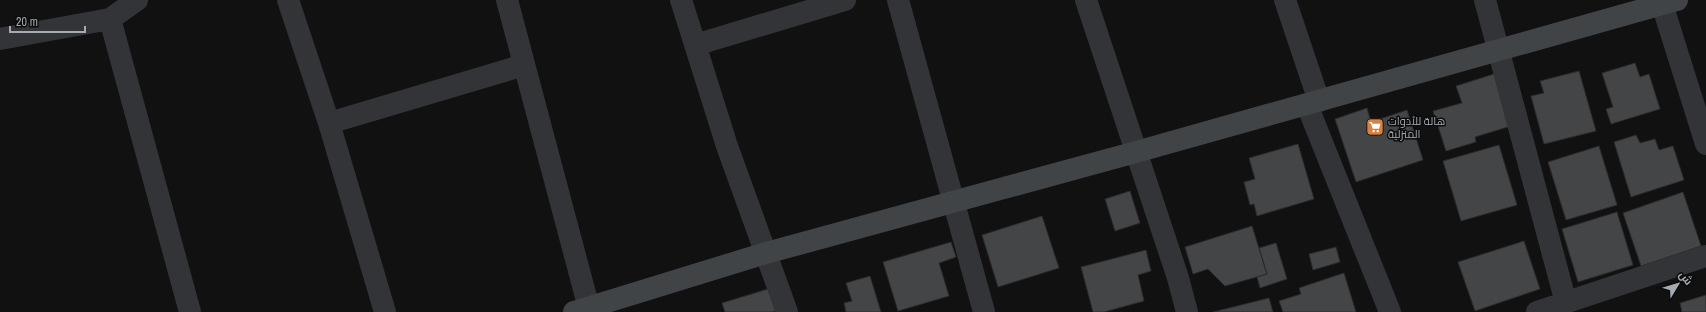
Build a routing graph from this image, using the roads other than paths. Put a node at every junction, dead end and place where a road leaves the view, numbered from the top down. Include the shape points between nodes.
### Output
1 (137, 0) edge
2 (288, 0) edge
3 (507, 0) edge
4 (681, 0) edge
5 (845, 0) edge
6 (898, 0) edge
7 (1086, 0) edge
8 (1285, 0) edge
9 (1485, 0) edge
10 (1669, 2) edge
11 (110, 19) junction
12 (0, 39) edge
13 (695, 45) junction
14 (1500, 50) junction
15 (524, 65) junction
16 (1313, 103) junction
17 (329, 123) junction
18 (1706, 144) edge
19 (1136, 152) junction
20 (952, 202) junction
21 (766, 253) junction
22 (1706, 256) edge
23 (1566, 303) junction
24 (584, 310) edge
25 (190, 312) edge
26 (384, 312) edge
27 (787, 312) edge
28 (984, 312) edge
29 (1187, 312) edge
30 (1390, 312) edge
31 (1537, 312) edge

1 - 11 street
2 - 17 street
3 - 15 street
4 - 13 street
5 - 13 street
6 - 20 street
7 - 19 street
8 - 16 street
9 - 14 street
10 - 14 street
10 - 18 street
11 - 12 street
11 - 25 street
13 - 21 street via 727,146
14 - 16 street
14 - 23 street
15 - 17 street
15 - 24 street
16 - 19 street
16 - 30 street
17 - 26 street
19 - 20 street
19 - 29 street
20 - 21 street
20 - 28 street
21 - 24 street
21 - 27 street
22 - 23 street
23 - 31 street

